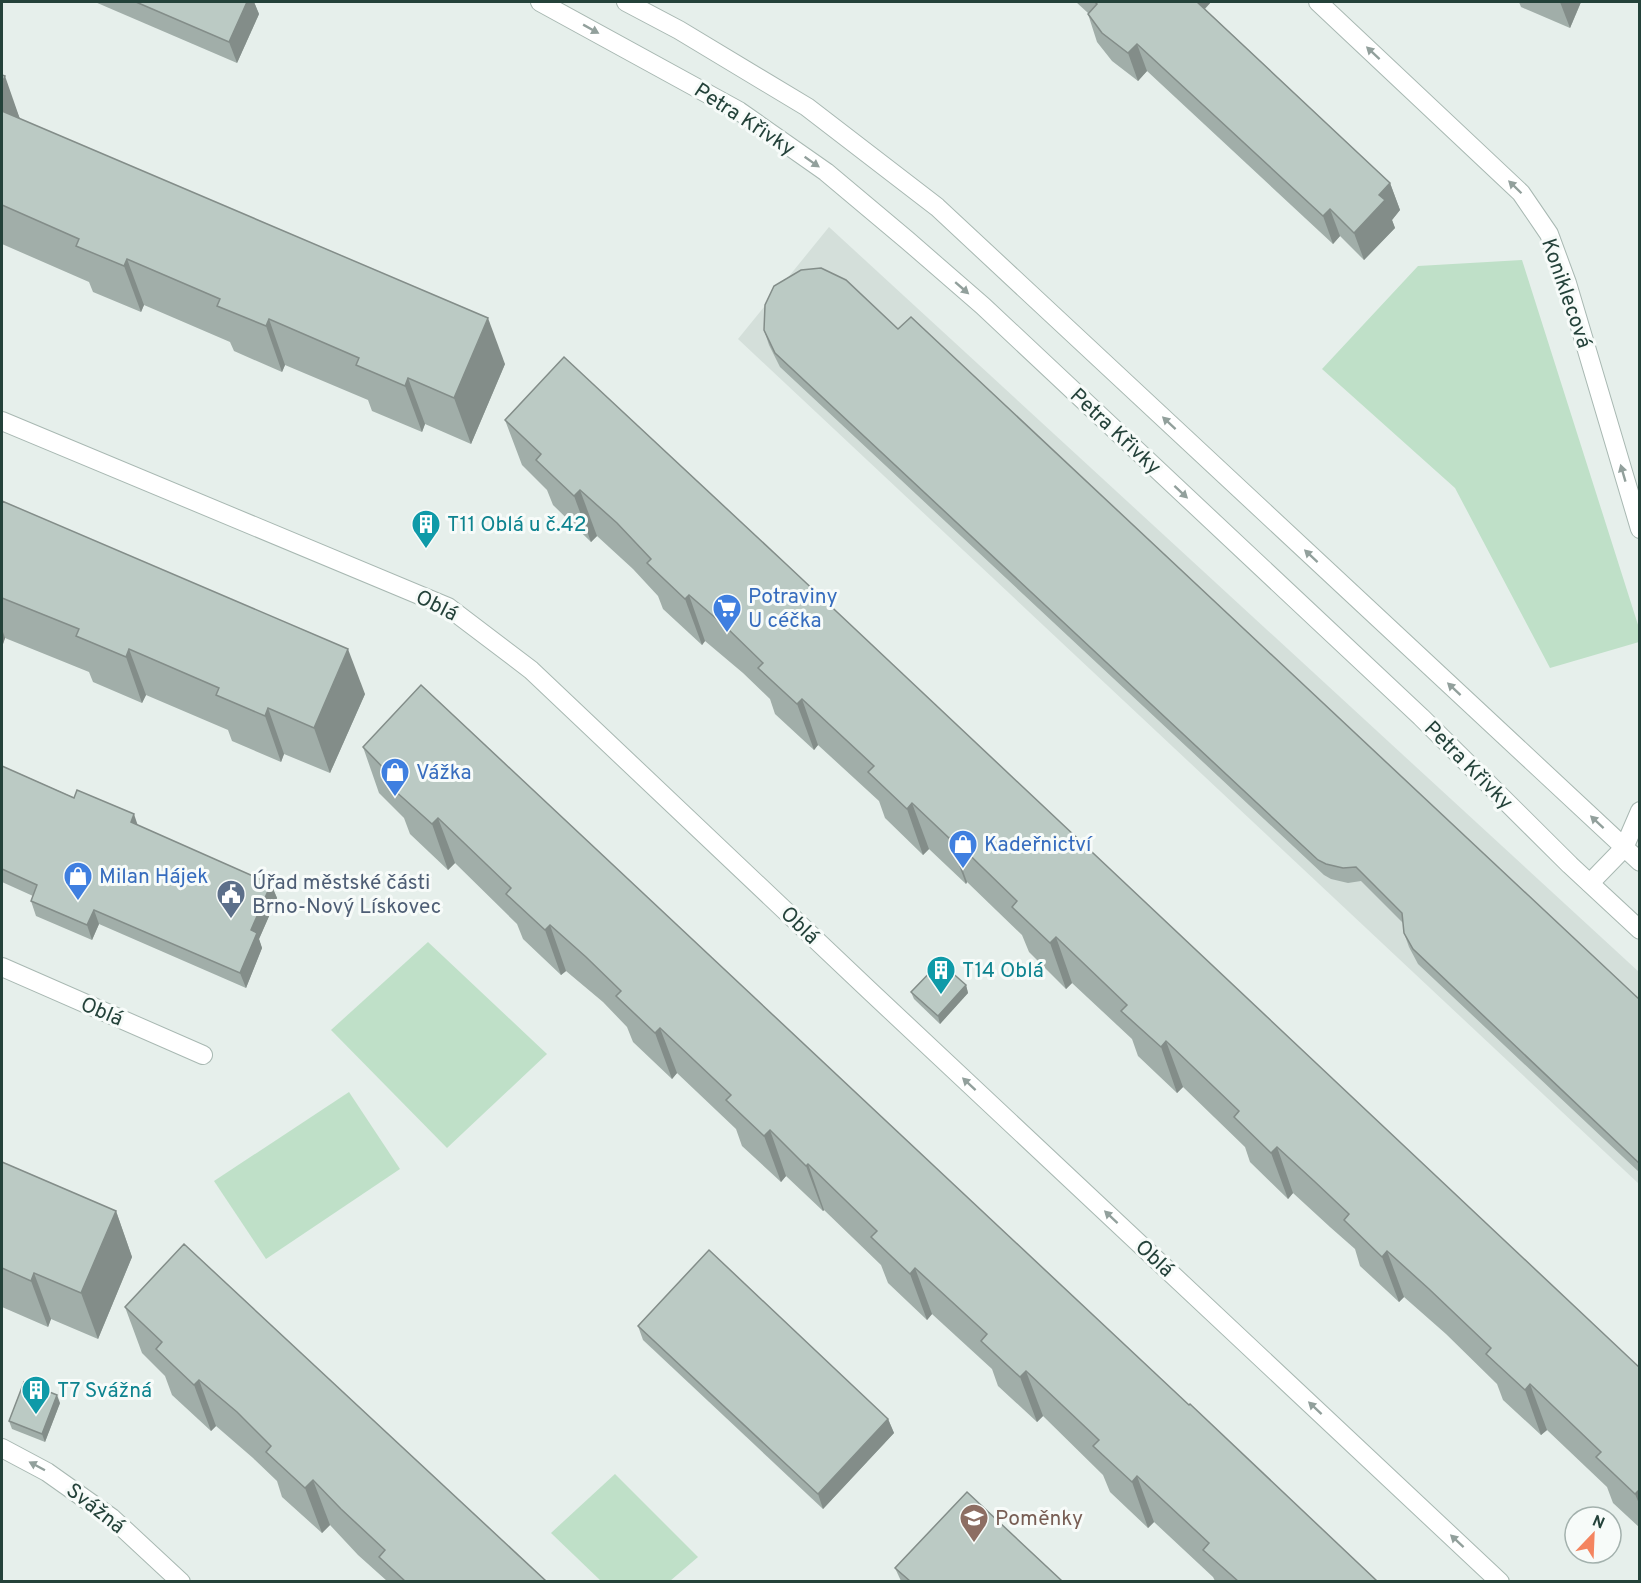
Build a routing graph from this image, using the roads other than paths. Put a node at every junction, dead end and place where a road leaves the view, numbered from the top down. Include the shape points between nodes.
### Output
1 (540, 2) edge
2 (626, 2) edge
3 (1318, 2) edge
4 (2, 421) edge
5 (1640, 529) edge
6 (1640, 811) edge
7 (1624, 848) junction
8 (1640, 862) edge
9 (1590, 883) junction
10 (1640, 930) edge
11 (2, 967) edge
12 (203, 1055) dead end
13 (2, 1448) edge
14 (181, 1581) edge
15 (1500, 1581) edge

1 -> 9 street, Petra Křivky via 739,111 826,172 983,306 1421,717
7 -> 2 street, Petra Křivky via 937,207 807,107
5 -> 3 street, Koniklecová via 1549,234 1521,193
15 -> 4 street, Oblá via 531,669 448,607
6 - 7 street
7 - 8 street, Petra Křivky
7 - 9 street
9 - 10 street, Petra Křivky
11 - 12 street, Oblá
14 -> 13 street, Svážná via 111,1518 47,1472

